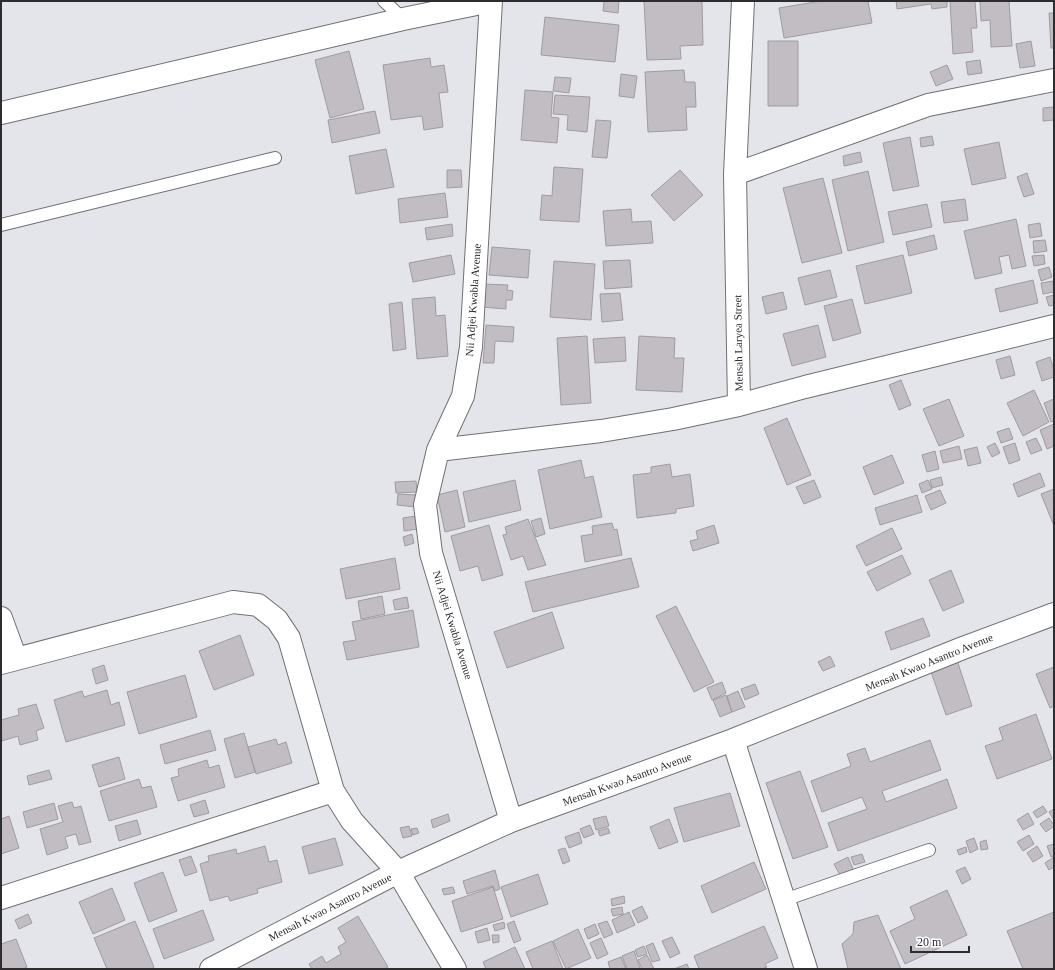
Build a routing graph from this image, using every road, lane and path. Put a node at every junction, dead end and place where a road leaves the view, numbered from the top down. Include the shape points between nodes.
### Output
1 (384, 1) edge
2 (491, 1) edge
3 (743, 1) edge
4 (403, 19) junction
5 (1054, 80) edge
6 (1, 113) edge
7 (275, 158) dead end
8 (735, 174) junction
9 (1, 225) edge
10 (1054, 326) edge
11 (739, 405) junction
12 (438, 450) junction
13 (1054, 614) edge
14 (1, 618) edge
15 (8, 661) edge
16 (733, 740) junction
17 (333, 791) junction
18 (511, 821) junction
19 (929, 850) dead end
20 (398, 872) junction
21 (1, 898) edge
22 (784, 900) junction
23 (212, 969) edge
24 (455, 969) edge
25 (806, 969) edge

1 - 4 lane
2 - 4 street
2 - 12 street, Nii Adjei Kwabla Avenue via 472,347 463,396
3 - 8 street, Mensah Laryea Street
4 - 6 street
5 - 8 street via 928,105
7 - 9 lane
8 - 11 street, Mensah Laryea Street
10 - 11 street
11 - 12 street, Mensah Laryea Street via 601,431
12 - 18 street, Nii Adjei Kwabla Avenue via 425,504 431,553
13 - 16 street, Mensah Kwao Asantro Avenue
14 - 15 street
15 - 17 street via 233,602 258,606 277,620 289,638
16 - 18 street, Mensah Kwao Asantro Avenue
16 - 22 street
17 - 20 street via 352,821
17 - 21 street
18 - 20 street, Mensah Kwao Asantro Avenue
19 - 22 lane
20 - 23 street, Mensah Kwao Asantro Avenue
20 - 24 street
22 - 25 street

